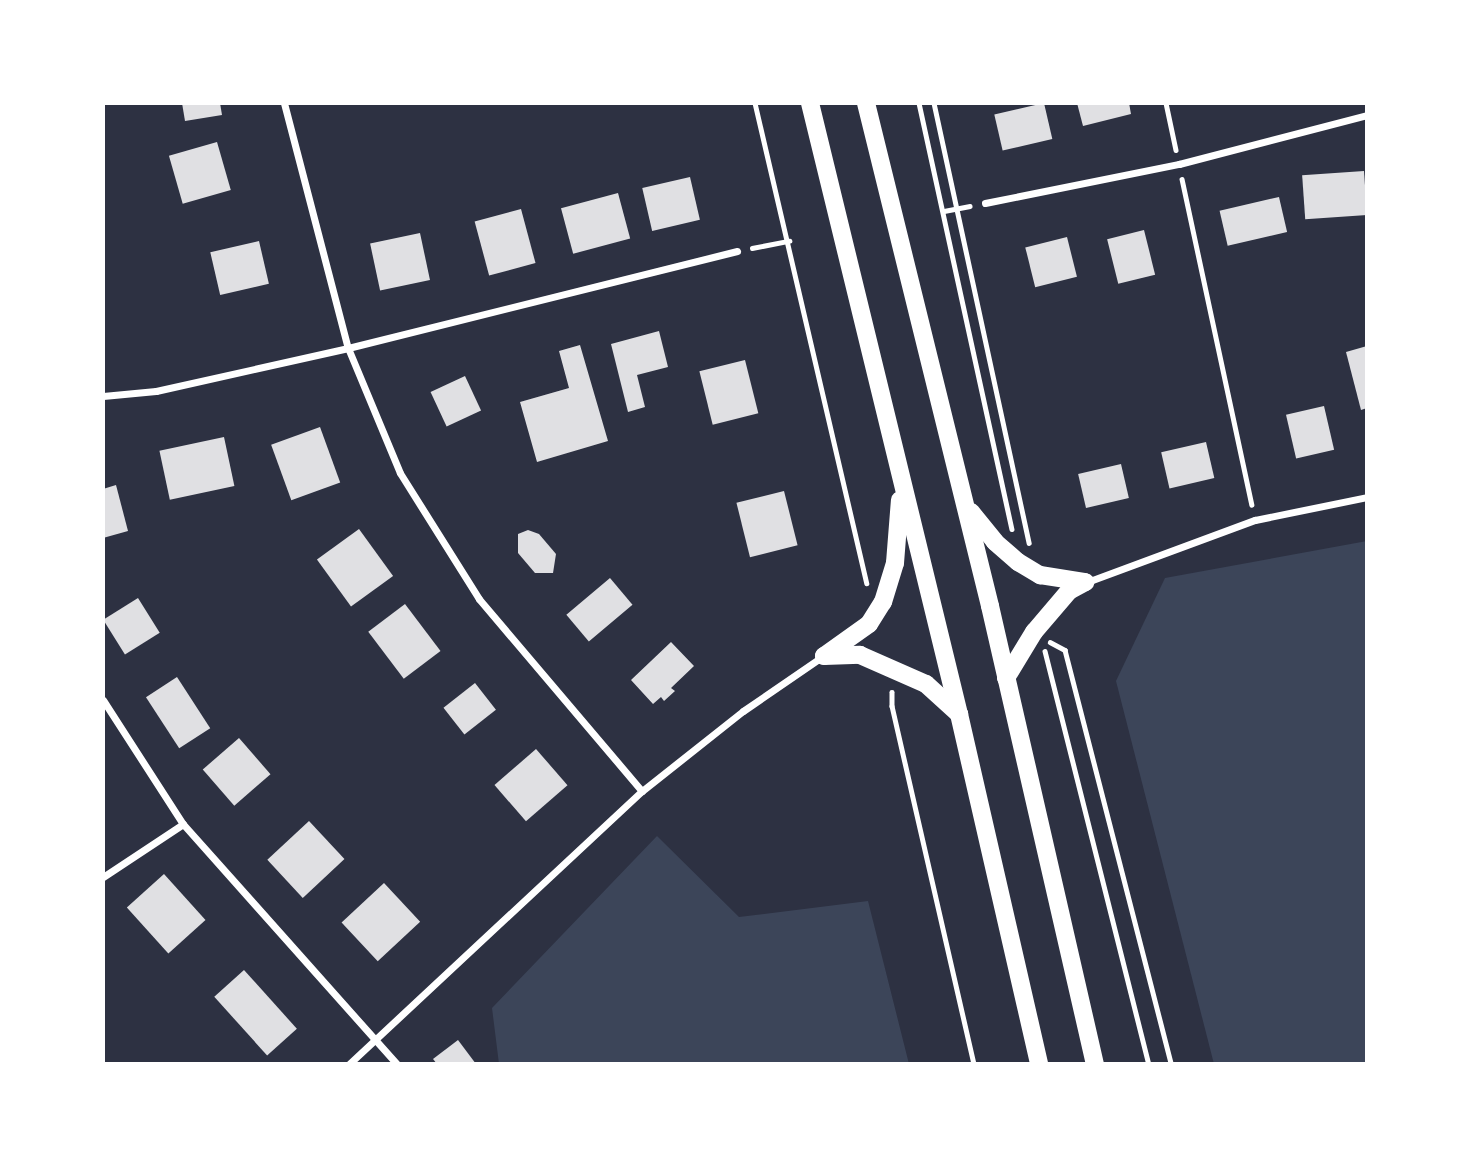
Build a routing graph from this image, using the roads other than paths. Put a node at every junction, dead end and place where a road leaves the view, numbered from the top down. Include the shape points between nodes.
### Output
1 (284, 103) edge
2 (810, 103) edge
3 (866, 103) edge
4 (1367, 115) edge
5 (985, 203) road end
6 (737, 251) road end
7 (348, 348) junction
8 (103, 396) edge
9 (901, 484) junction
10 (1367, 497) edge
11 (967, 507) junction
12 (1085, 582) junction
13 (824, 656) junction
14 (1006, 678) junction
15 (103, 700) edge
16 (959, 714) junction
17 (642, 791) junction
18 (183, 824) junction
19 (103, 877) edge
20 (376, 1041) junction
21 (349, 1064) edge
22 (397, 1064) edge
23 (1039, 1064) edge
24 (1095, 1064) edge

1 - 7 street
2 - 9 main road
3 - 11 main road
4 - 5 street via 1178,164
6 - 7 street
7 - 8 street via 156,391
7 - 17 street via 400,473 479,599
9 - 13 main road via 895,562 883,602 869,624
9 - 16 main road
10 - 12 street via 1255,520
11 - 12 main road via 1018,562 1040,575
11 - 14 main road
12 - 14 main road via 1069,591 1034,632
13 - 16 main road via 860,655 926,684
13 - 17 street via 743,711
14 - 24 main road
15 - 18 street
16 - 23 main road
17 - 20 street
18 - 19 street
18 - 20 street
20 - 21 street
20 - 22 street

